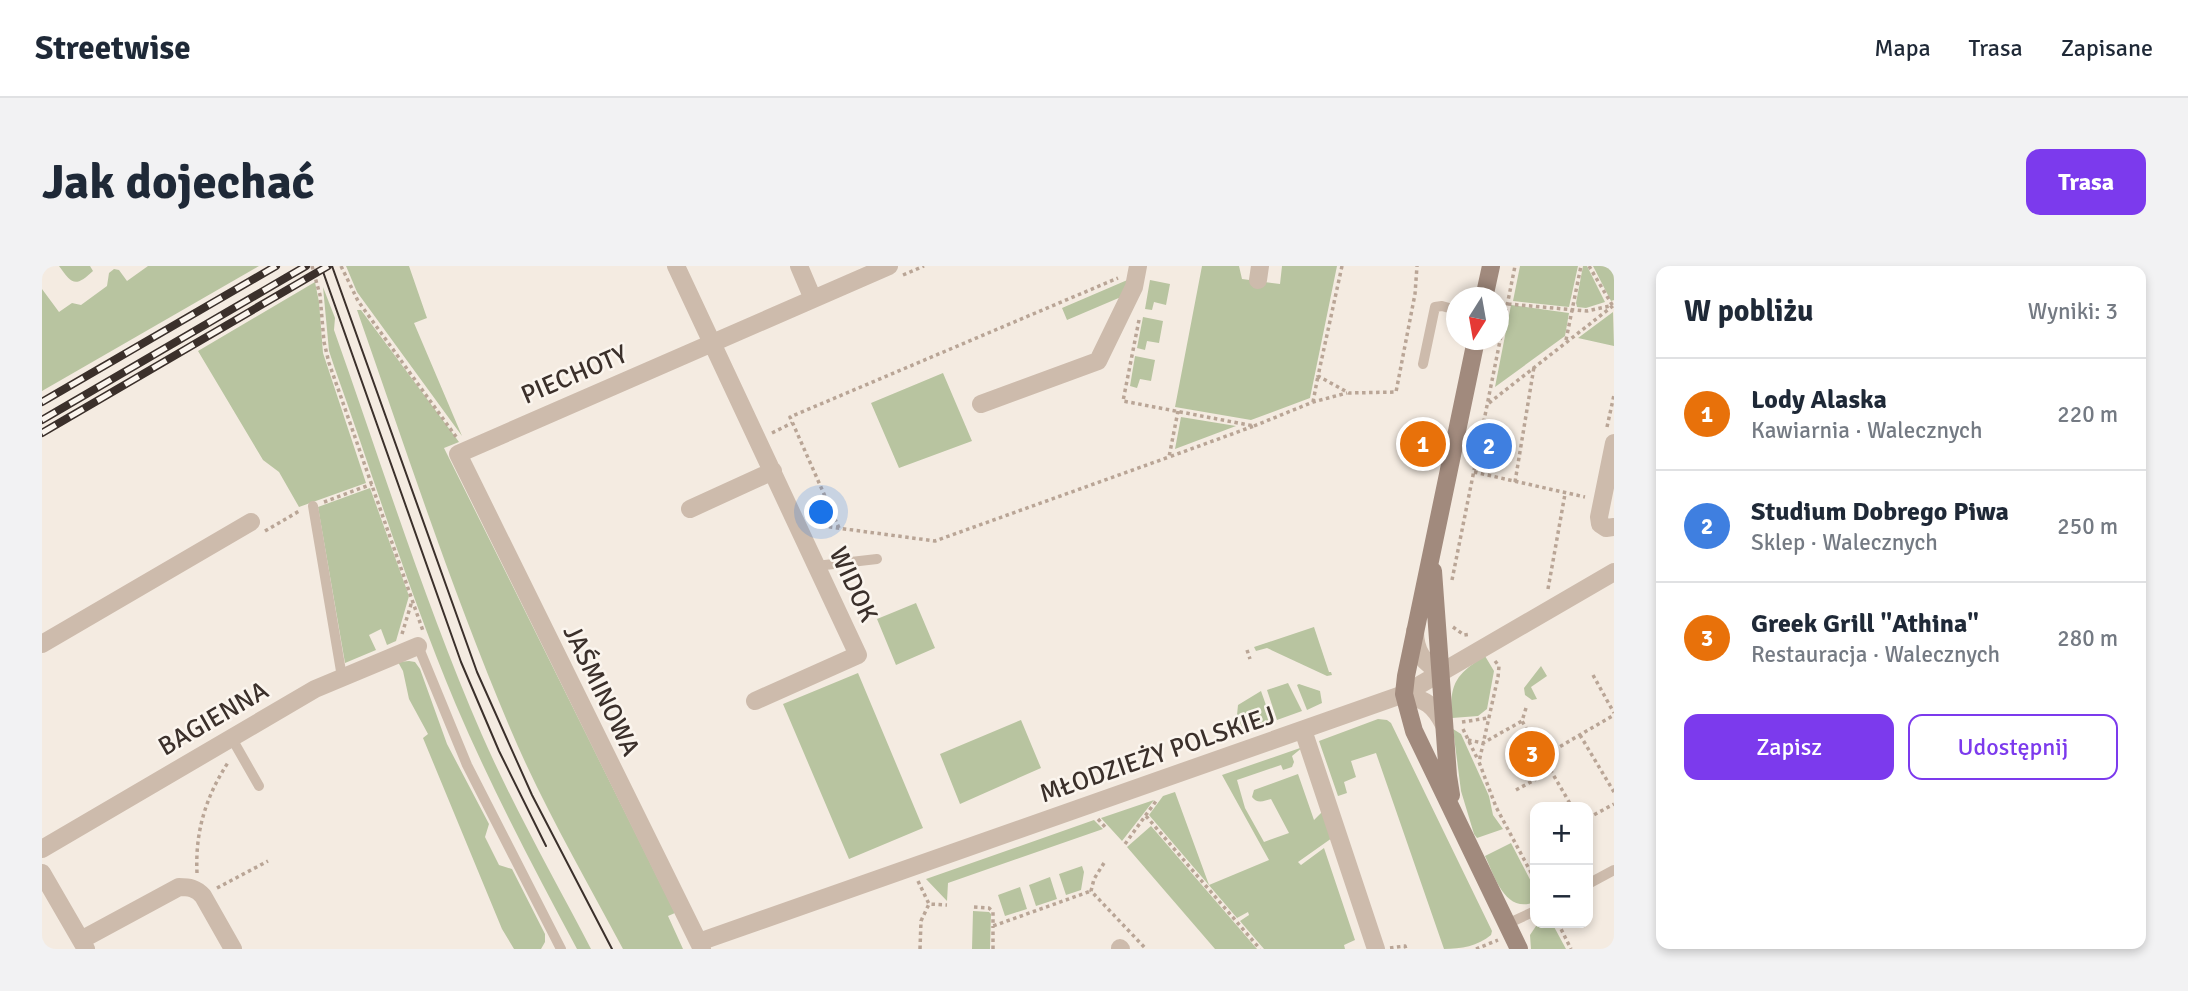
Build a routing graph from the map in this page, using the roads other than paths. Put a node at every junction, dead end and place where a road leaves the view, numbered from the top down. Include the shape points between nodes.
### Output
1 (676, 266) edge
2 (799, 266) edge
3 (1491, 266) edge
4 (1133, 270) edge
5 (894, 272) edge
6 (1486, 287) edge
7 (813, 299) junction
8 (1446, 307) edge
9 (712, 343) junction
10 (1474, 350) edge
11 (1423, 364) dead end
12 (981, 404) dead end
13 (1610, 438) edge
14 (462, 452) joint
15 (773, 471) junction
16 (309, 507) road end
17 (690, 509) dead end
18 (251, 522) dead end
19 (1614, 527) edge
20 (1432, 547) junction
21 (877, 559) dead end
22 (816, 566) junction
23 (1614, 572) edge
24 (1415, 629) junction
25 (42, 644) edge
26 (422, 644) joint
27 (1442, 671) junction
28 (342, 677) junction
29 (1404, 694) junction
30 (755, 701) dead end
31 (1452, 724) junction
32 (1303, 730) junction
33 (235, 743) junction
34 (259, 786) dead end
35 (1458, 818) junction
36 (42, 849) edge
37 (1614, 870) edge
38 (42, 873) edge
39 (1593, 881) edge
40 (1530, 913) edge
41 (1507, 924) junction
42 (83, 945) edge
43 (700, 945) edge
44 (233, 949) edge
45 (561, 949) edge
46 (1376, 949) edge
47 (1519, 949) edge

1 - 9 street
2 - 7 street
3 - 6 street
4 - 12 street via 1134,287 1098,361
5 - 7 street, PIECHOTY
7 - 9 street, PIECHOTY
8 - 11 lane via 1435,307
9 - 14 street, PIECHOTY
9 - 15 street, WIDOK
10 - 20 street
13 - 19 street via 1599,517 1606,528
14 - 43 street, JAŚMINOWA
15 - 17 street
15 - 22 street, WIDOK
16 - 28 lane
18 - 25 street
20 - 24 street
20 - 27 street
21 - 22 lane
22 - 30 street, WIDOK via 858,655
23 - 27 street, MŁODZIEŻY POLSKIEJ
24 - 27 street via 1422,658
24 - 29 street
26 - 28 street, BAGIENNA
26 - 45 lane via 473,778
27 - 29 street, MŁODZIEŻY POLSKIEJ
27 - 31 street
28 - 33 street, BAGIENNA via 315,689
29 - 31 street via 1427,701
29 - 32 street, MŁODZIEŻY POLSKIEJ
29 - 35 street via 1414,731
31 - 35 street via 1448,776
32 - 43 street, MŁODZIEŻY POLSKIEJ
32 - 46 street
33 - 34 lane
33 - 36 street, BAGIENNA
35 - 41 street
37 - 39 lane
38 - 42 street
40 - 41 lane
41 - 47 street
42 - 44 street via 179,887 188,887 201,893

